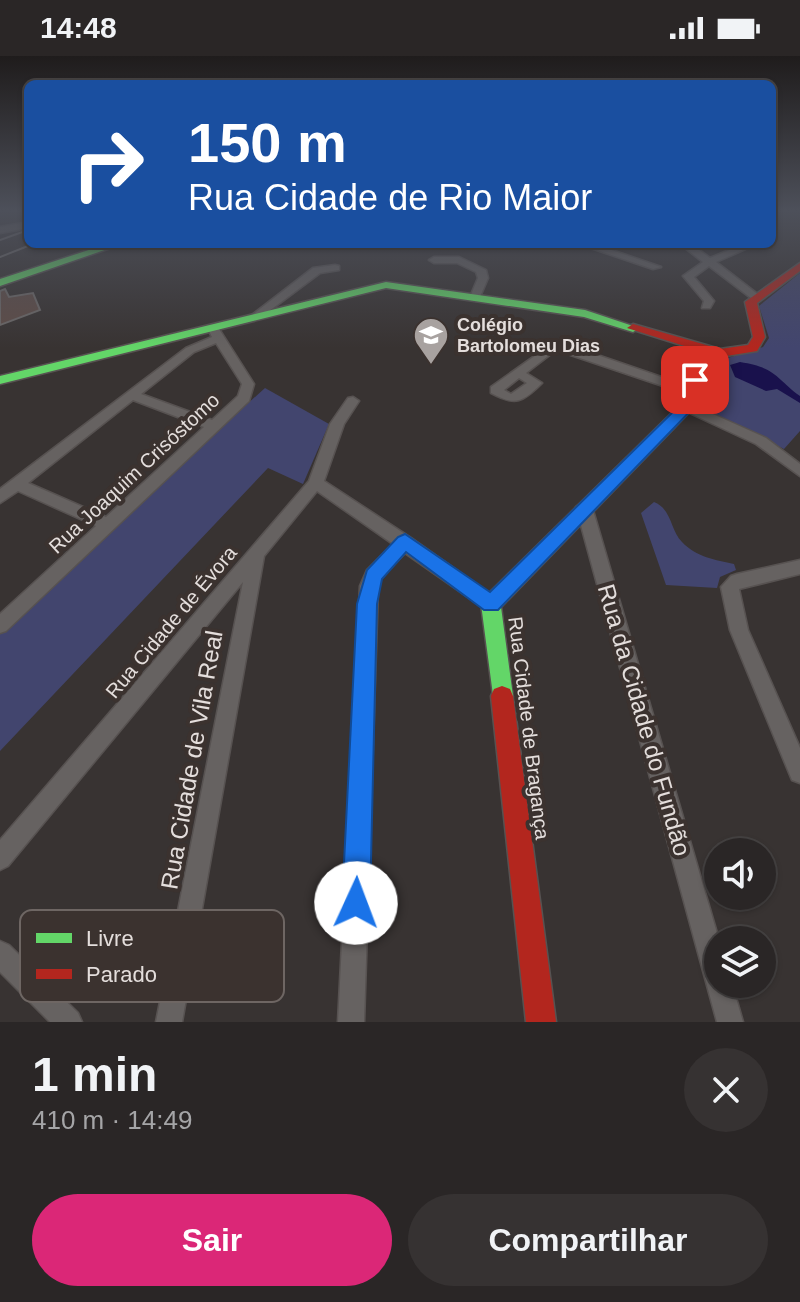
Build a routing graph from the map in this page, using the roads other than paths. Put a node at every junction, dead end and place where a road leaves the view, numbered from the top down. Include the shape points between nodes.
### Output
1 (71, 257) edge
2 (79, 257) edge
3 (627, 257) edge
4 (704, 257) edge
5 (720, 257) edge
6 (434, 260) dead end
7 (710, 261) junction
8 (800, 266) edge
9 (656, 267) dead end
10 (335, 268) dead end
11 (26, 275) junction
12 (0, 283) edge
13 (755, 296) junction
14 (475, 297) junction
15 (276, 306) junction
16 (706, 306) dead end
17 (216, 332) junction
18 (720, 353) junction
19 (518, 373) dead end
20 (0, 380) edge
21 (695, 380) junction
22 (131, 395) junction
23 (353, 401) dead end
24 (686, 406) junction
25 (214, 426) junction
26 (800, 471) edge
27 (316, 483) junction
28 (17, 484) junction
29 (0, 497) edge
30 (584, 507) junction
31 (108, 525) junction
32 (405, 542) junction
33 (257, 554) junction
34 (800, 567) edge
35 (491, 604) junction
36 (0, 625) edge
37 (798, 763) edge
38 (0, 858) edge
39 (190, 910) edge
40 (704, 929) edge
41 (0, 954) edge
42 (20, 974) edge
43 (723, 998) edge
44 (49, 1002) edge
45 (173, 1002) edge
46 (69, 1022) edge
47 (169, 1022) edge
48 (351, 1022) edge
49 (541, 1022) edge
50 (730, 1022) edge

1 - 11 main road
2 - 11 main road
3 - 9 street
4 - 7 street
5 - 7 street
6 - 14 street via 459,260 481,270
7 - 13 street
7 - 16 street via 688,276 709,301
8 - 13 main road
10 - 15 street via 317,270
11 - 12 main road
13 - 18 main road via 751,302 758,343
14 - 15 main road via 386,285
14 - 18 main road via 585,314
15 - 17 main road
17 - 20 main road
17 - 22 street
17 - 25 street, Rua Joaquim Crisóstomo via 248,390
18 - 21 street
19 - 21 street via 557,345 669,384
21 - 24 main road, Rua Cidade de Bragança via 696,397
22 - 25 street
22 - 28 street
23 - 27 street, Rua Cidade de Évora via 337,424
24 - 26 street via 761,441
24 - 30 main road, Rua Cidade de Bragança
25 - 31 street, Rua Joaquim Crisóstomo
27 - 32 street
27 - 33 street, Rua Cidade de Évora
28 - 29 street
28 - 31 street
30 - 35 main road, Rua Cidade de Bragança
30 - 40 street, Rua da Cidade do Fundão
31 - 36 street, Rua Joaquim Crisóstomo
32 - 35 street
32 - 48 street via 369,586
33 - 38 street, Rua Cidade de Évora
33 - 39 street, Rua Cidade de Vila Real
34 - 37 street via 730,587 739,630
35 - 49 main road, Rua Cidade de Bragança
41 - 42 street
43 - 50 street, Rua da Cidade do Fundão
44 - 46 street
45 - 47 street, Rua Cidade de Vila Real

